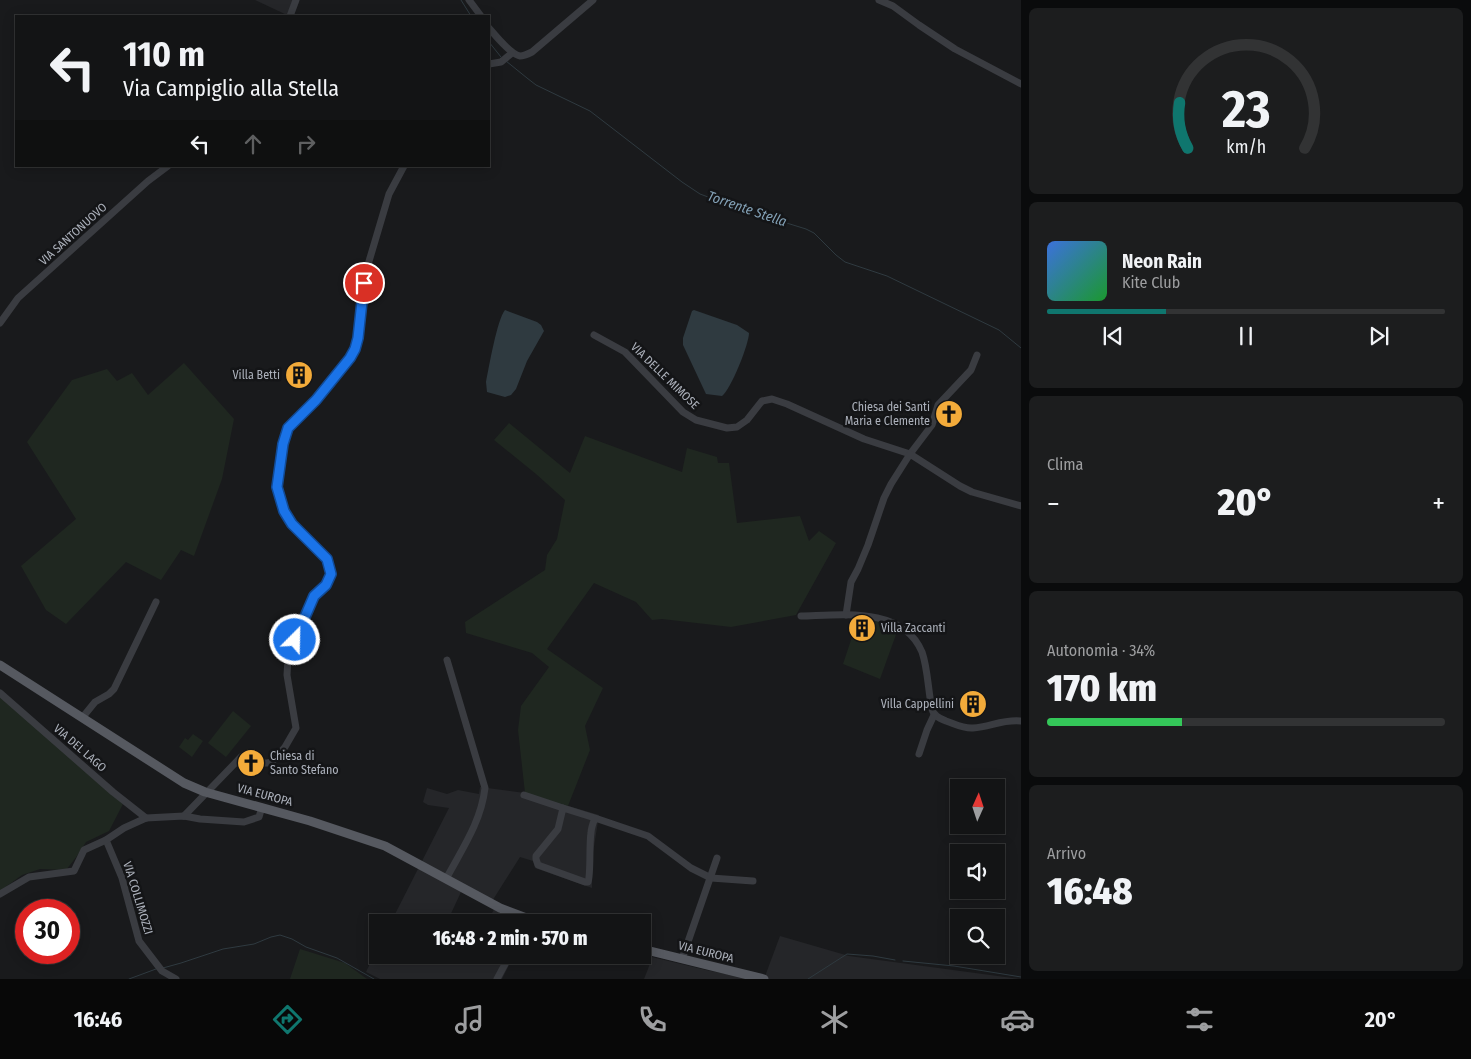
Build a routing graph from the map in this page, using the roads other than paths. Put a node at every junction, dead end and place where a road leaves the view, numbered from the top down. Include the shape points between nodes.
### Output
1 (296, 0) edge
2 (469, 0) edge
3 (593, 0) edge
4 (879, 0) edge
5 (290, 15) edge
6 (480, 15) edge
7 (490, 29) edge
8 (510, 54) junction
9 (490, 64) edge
10 (1021, 84) edge
11 (167, 167) edge
12 (403, 167) edge
13 (0, 324) edge
14 (594, 335) dead end
15 (977, 355) dead end
16 (910, 454) junction
17 (1021, 506) edge
18 (156, 602) dead end
19 (846, 615) junction
20 (801, 616) dead end
21 (447, 660) dead end
22 (0, 665) edge
23 (0, 693) edge
24 (934, 715) junction
25 (82, 718) junction
26 (1021, 720) edge
27 (919, 754) dead end
28 (205, 792) junction
29 (524, 795) dead end
30 (262, 807) junction
31 (563, 808) junction
32 (184, 816) junction
33 (146, 818) junction
34 (595, 818) junction
35 (106, 840) junction
36 (717, 858) dead end
37 (711, 878) junction
38 (446, 879) junction
39 (753, 881) dead end
40 (0, 894) edge
41 (514, 914) edge
42 (651, 951) edge
43 (682, 959) junction
44 (505, 964) edge
45 (176, 979) edge
46 (496, 979) edge
47 (764, 979) edge

1 - 5 street
2 - 6 street
3 - 8 street via 532,52 519,56
4 - 10 street via 893,6 955,49
7 - 8 street
8 - 9 street via 501,62
11 - 13 street, VIA SANTONUOVO via 18,298
12 - 28 street via 389,194 367,268 355,349 316,400 288,428 283,444 277,487 284,511 292,524 327,559 331,574 326,585 314,596 288,659 287,675 296,728 272,762 263,763 247,754 240,757
14 - 16 street, VIA DELLE MIMOSE via 625,352 683,412 696,420 727,428 737,427 762,402 772,399 864,440
15 - 16 street via 971,370 938,404 932,425
16 - 17 street via 972,492
16 - 19 street via 884,498 862,561 851,582
18 - 25 street via 114,689 95,702
19 - 20 street
19 - 24 street via 879,617 913,637 923,656
21 - 38 street via 485,788 478,821
22 - 25 main road, VIA EUROPA
23 - 33 street, VIA DEL LAGO
24 - 26 street via 968,728
24 - 27 street
25 - 28 main road, VIA EUROPA via 184,783
28 - 30 main road, VIA EUROPA
28 - 32 street
29 - 31 street
30 - 32 street via 259,816 244,822
30 - 38 main road, VIA EUROPA via 385,846
31 - 34 street
31 - 34 street via 558,829 536,859 542,867 585,882 590,878 591,832
32 - 33 street
33 - 35 street
34 - 37 street via 648,836
35 - 40 street via 84,850 74,870 29,877
35 - 45 street, VIA COLLIMOZZI via 122,878 139,941 160,969
36 - 37 street
37 - 39 street
37 - 43 street
38 - 41 main road, VIA EUROPA
42 - 43 main road, VIA EUROPA
43 - 47 main road, VIA EUROPA
44 - 46 street

